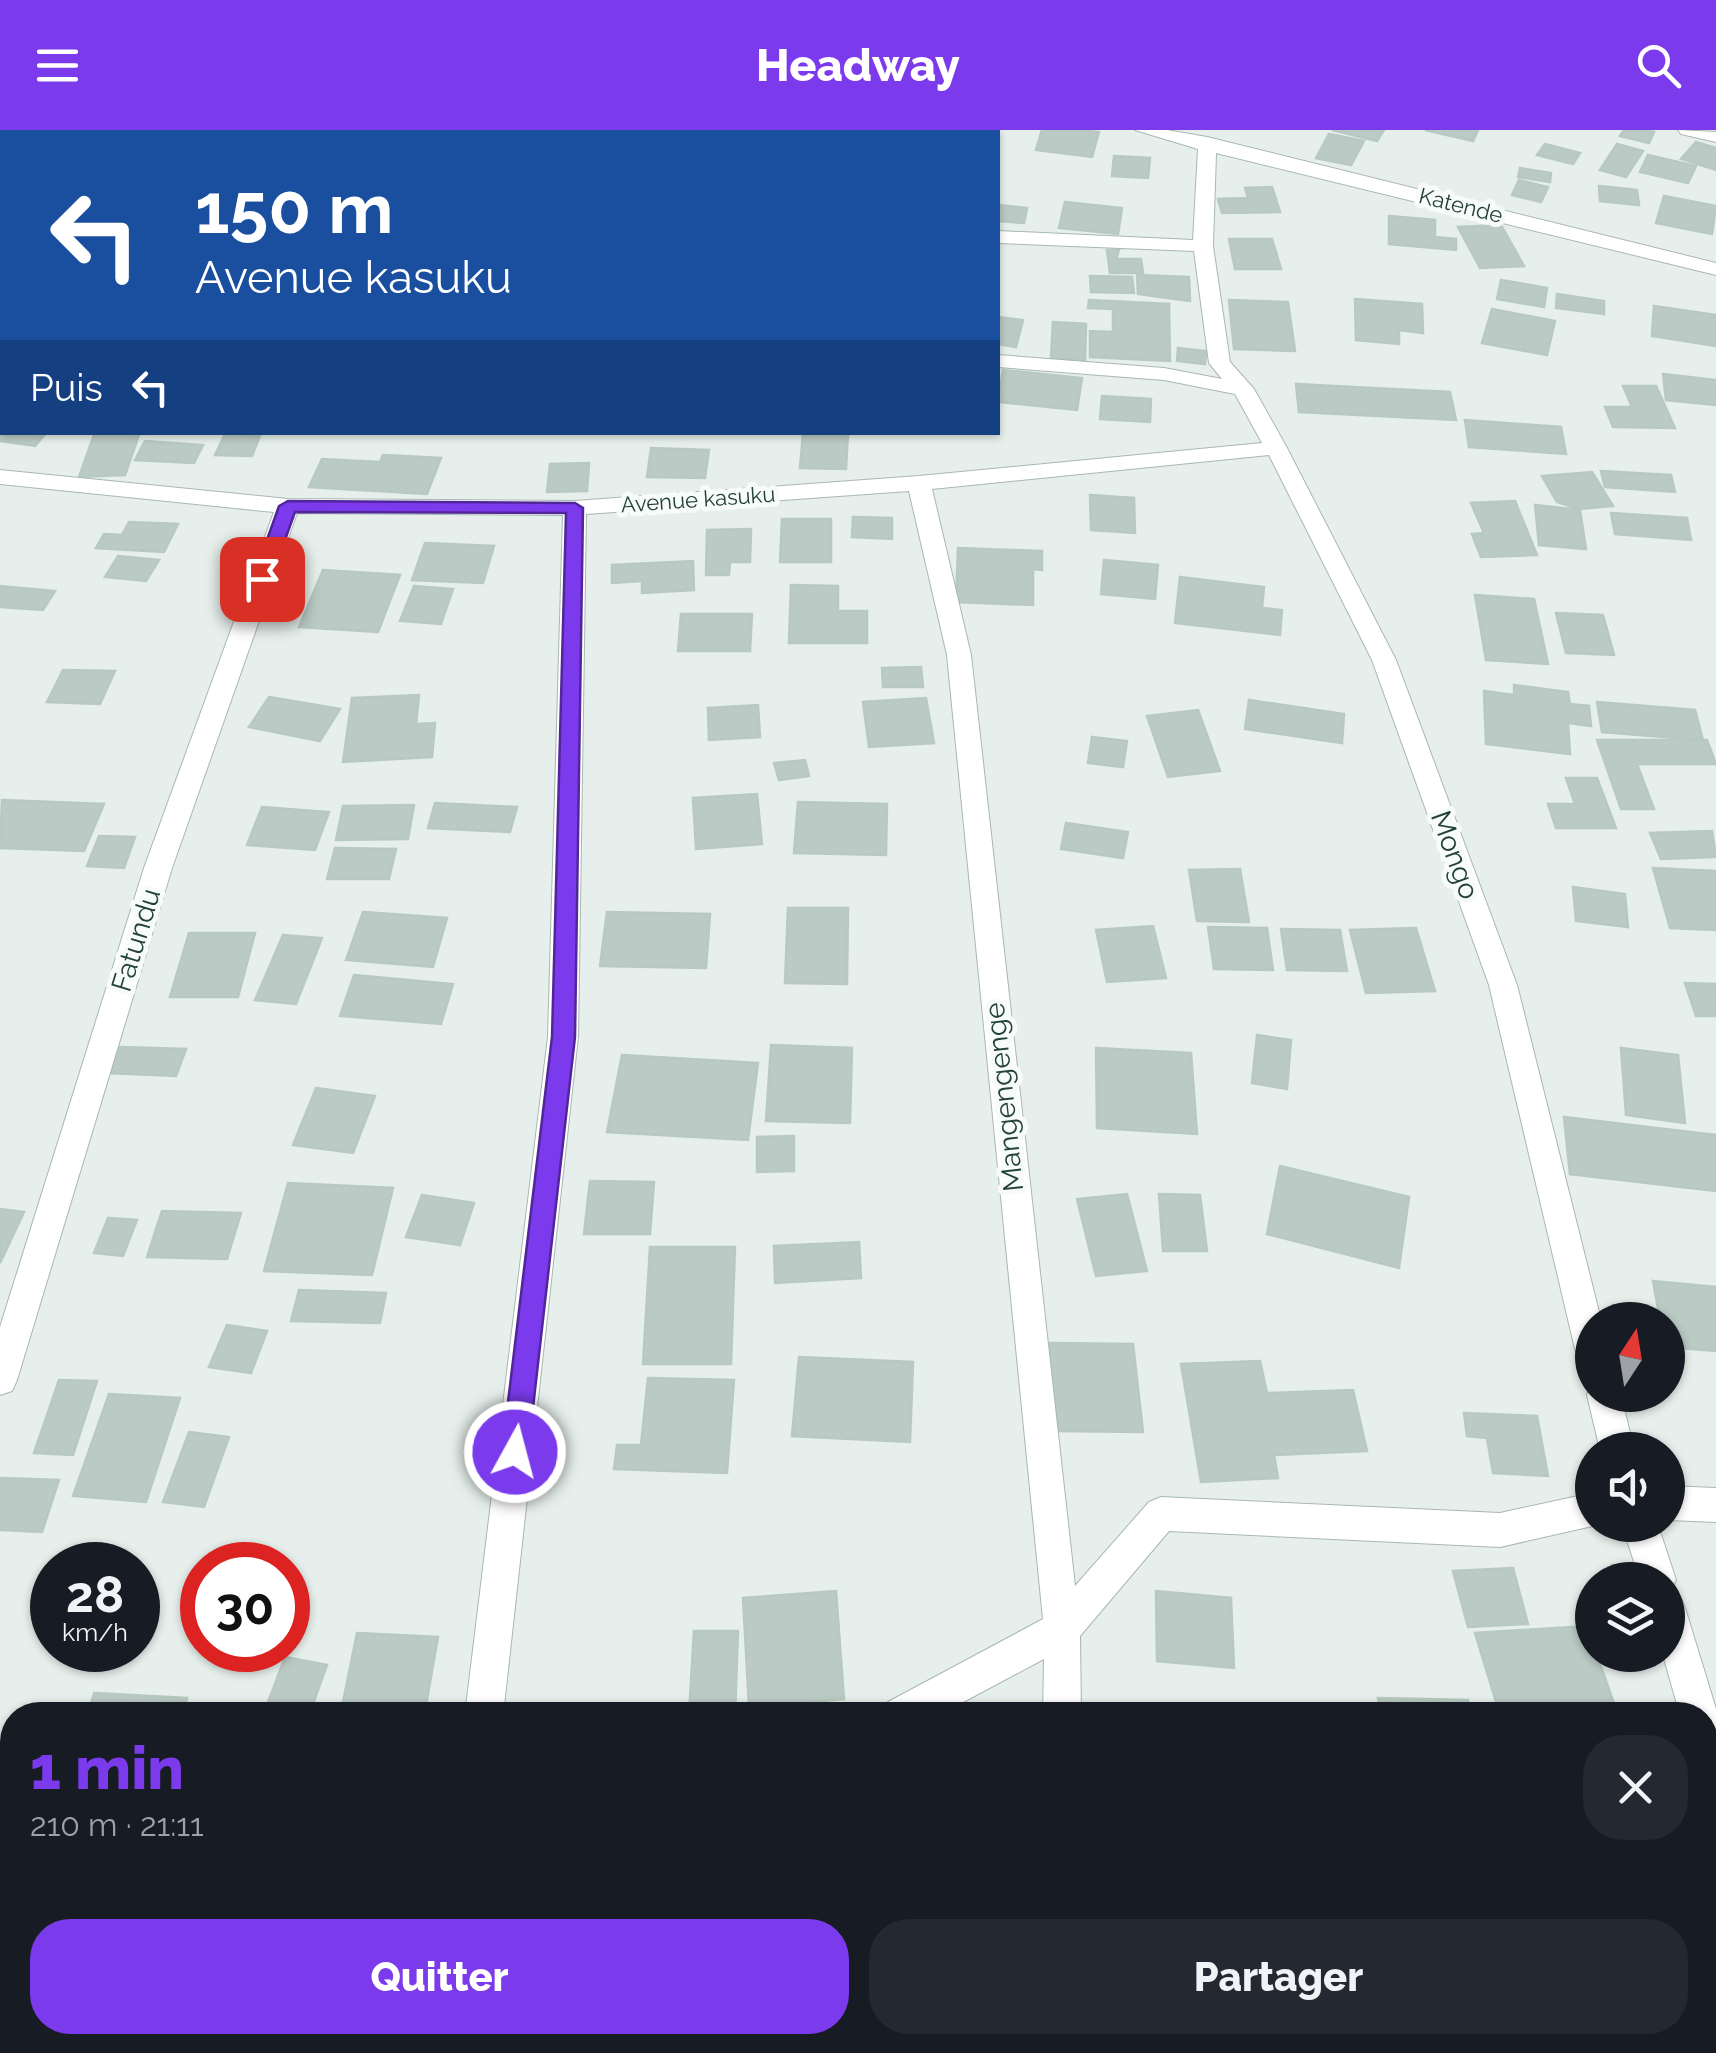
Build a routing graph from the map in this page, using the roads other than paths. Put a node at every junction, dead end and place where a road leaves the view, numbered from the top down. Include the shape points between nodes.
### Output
1 (1144, 130) edge
2 (1686, 130) edge
3 (1716, 137) edge
4 (1207, 143) junction
5 (1000, 238) edge
6 (1203, 246) junction
7 (1716, 269) edge
8 (1000, 361) edge
9 (1243, 390) junction
10 (1276, 448) junction
11 (0, 477) edge
12 (919, 483) junction
13 (288, 506) junction
14 (575, 508) junction
15 (1581, 1302) edge
16 (0, 1380) edge
17 (1685, 1504) edge
18 (1716, 1505) edge
19 (1575, 1514) edge
20 (1062, 1628) junction
21 (1685, 1668) edge
22 (486, 1702) edge
23 (925, 1702) edge
24 (1062, 1702) edge
25 (1695, 1702) edge

1 - 4 street, Katende
2 - 3 street
4 - 6 street
4 - 7 street, Katende
5 - 6 street
6 - 9 street via 1220,363
8 - 9 street via 1164,374
9 - 10 street, Mongo
10 - 12 street, Avenue kasuku
10 - 15 street, Mongo via 1384,660 1503,985
11 - 13 street, Avenue kasuku
12 - 14 street, Avenue kasuku
12 - 20 street, Mangengenge via 959,654
13 - 14 street, Avenue kasuku
13 - 16 street, Fatundu via 158,868
14 - 22 street via 564,1037
17 - 18 street
19 - 20 street via 1500,1530 1161,1514
20 - 23 street
20 - 24 street, Mangengenge
21 - 25 street

